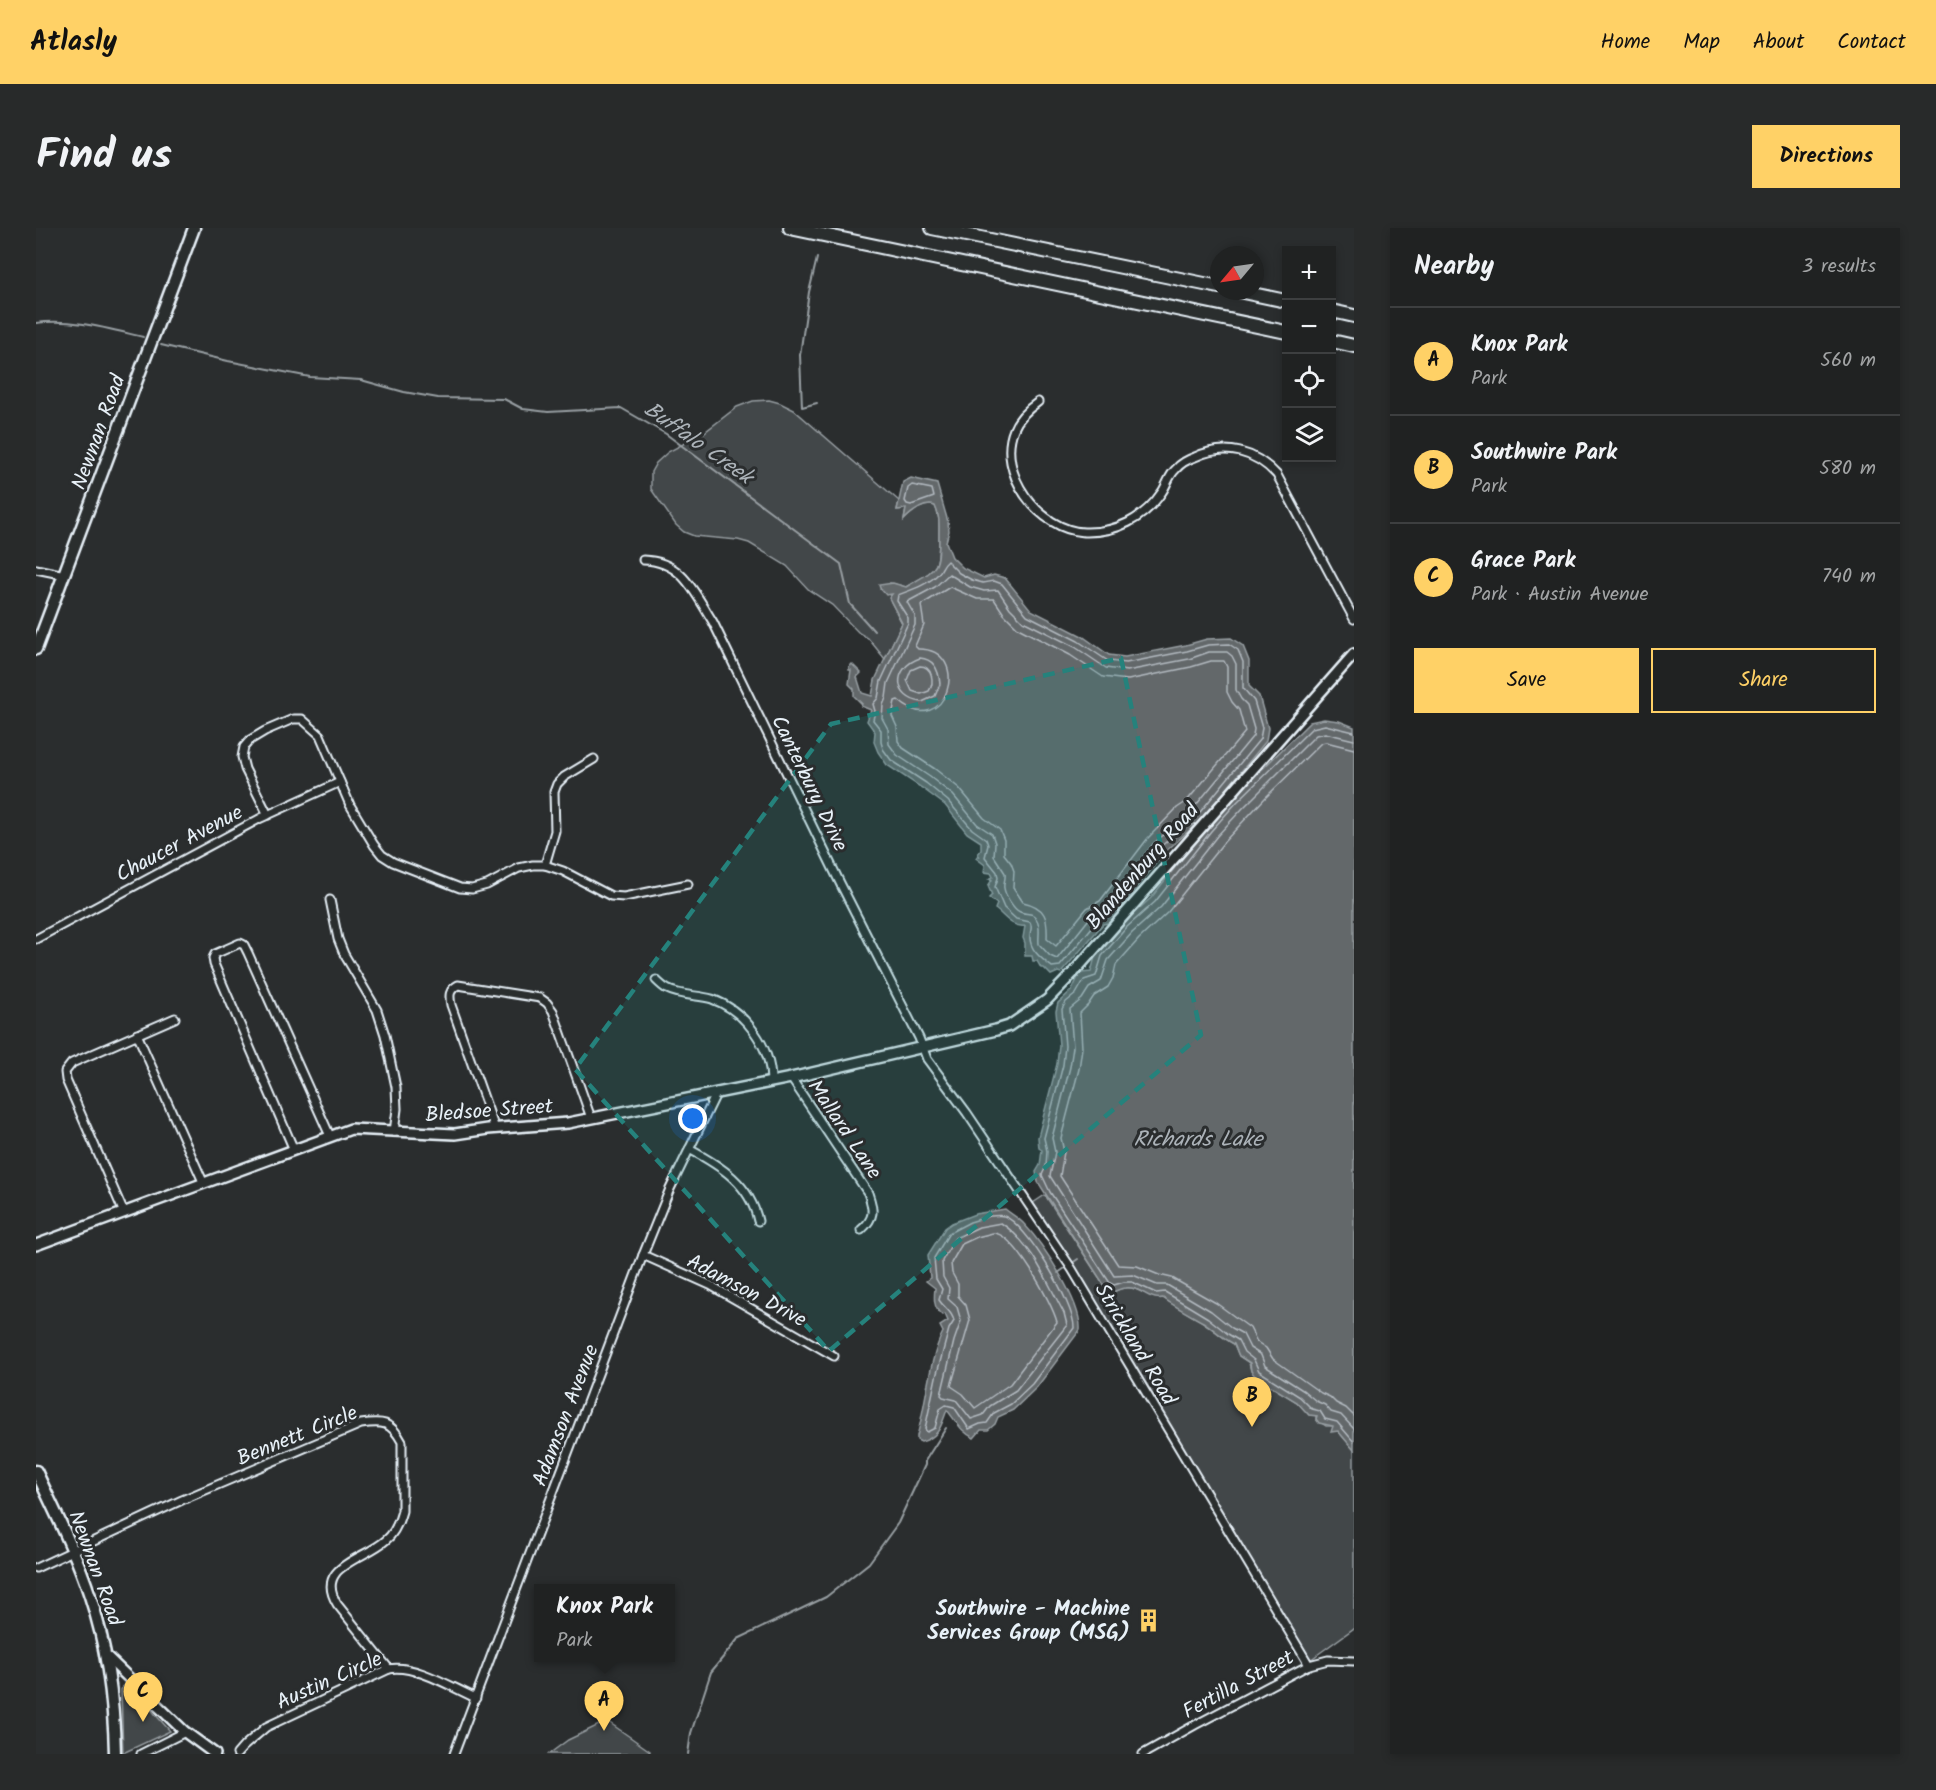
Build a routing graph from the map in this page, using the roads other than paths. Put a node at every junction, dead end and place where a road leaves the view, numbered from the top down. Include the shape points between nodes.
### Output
1 (194, 228) edge
2 (790, 228) edge
3 (932, 228) edge
4 (1210, 285) edge
5 (1264, 297) edge
6 (1282, 301) edge
7 (1336, 312) edge
8 (1354, 316) edge
9 (1282, 331) edge
10 (1336, 340) edge
11 (1354, 340) edge
12 (1336, 341) edge
13 (1354, 346) edge
14 (1038, 402) dead end
15 (643, 560) dead end
16 (36, 569) edge
17 (65, 575) junction
18 (1354, 619) edge
19 (36, 649) edge
20 (1354, 654) edge
21 (594, 759) dead end
22 (340, 782) junction
23 (268, 815) junction
24 (545, 865) junction
25 (688, 884) dead end
26 (330, 900) dead end
27 (36, 939) edge
28 (656, 980) dead end
29 (175, 1018) dead end
30 (137, 1034) junction
31 (922, 1048) junction
32 (791, 1078) junction
33 (771, 1081) junction
34 (717, 1092) junction
35 (591, 1118) junction
36 (495, 1129) junction
37 (394, 1132) junction
38 (330, 1136) junction
39 (689, 1149) junction
40 (294, 1150) junction
41 (204, 1184) junction
42 (124, 1214) junction
43 (758, 1221) dead end
44 (861, 1230) dead end
45 (36, 1245) edge
46 (643, 1254) junction
47 (834, 1356) dead end
48 (36, 1470) edge
49 (72, 1550) junction
50 (36, 1568) edge
51 (105, 1655) junction
52 (1354, 1661) edge
53 (1309, 1665) junction
54 (389, 1669) junction
55 (476, 1698) junction
56 (185, 1732) junction
57 (115, 1754) edge
58 (141, 1754) edge
59 (215, 1754) edge
60 (237, 1754) edge
61 (454, 1754) edge
62 (1143, 1754) edge

1 - 17 main road, Newnan Road
2 - 9 highway
3 - 4 highway
5 - 6 highway
7 - 8 highway
10 - 11 highway
12 - 13 highway
14 - 18 street via 1024,412 1014,429 1012,461 1019,487 1050,520 1082,532 1117,528 1145,513 1176,468 1189,459 1219,449 1239,451 1254,456 1277,475
15 - 31 street, Canterbury Drive via 658,560 674,568 688,582 713,622
16 - 17 street
17 - 19 main road, Newnan Road
20 - 31 street, Blandenburg Road via 1047,1000 1009,1026
21 - 24 street via 557,784 555,831
22 - 23 street, Chaucer Avenue
22 - 23 street via 320,735 302,719 265,731 250,740 242,757
22 - 24 street via 374,846 393,862 472,889 519,868
23 - 27 street, Chaucer Avenue
24 - 25 street via 611,896
26 - 37 street via 344,954 377,1010 385,1035 396,1087
28 - 33 street via 667,989 712,999 743,1020 758,1036 768,1056
29 - 30 street
30 - 41 street
30 - 42 street via 72,1063 65,1072
31 - 32 street, Bledsoe Street
31 - 53 street, Strickland Road via 1072,1269
32 - 33 street, Bledsoe Street
32 - 44 street, Mallard Lane via 868,1193 874,1209 871,1221
33 - 34 street, Bledsoe Street
34 - 35 street, Bledsoe Street
34 - 39 street, Adamson Avenue
35 - 36 street, Bledsoe Street
35 - 36 street via 547,1003 540,998 458,985 449,994 450,1005
36 - 37 street, Bledsoe Street via 452,1134
37 - 38 street, Bledsoe Street via 351,1129
38 - 40 street, Bledsoe Street
38 - 40 street via 248,953 240,943 215,954 214,964
39 - 43 street via 732,1175 755,1208
39 - 46 street, Adamson Avenue
40 - 41 street, Bledsoe Street
41 - 42 street, Bledsoe Street
42 - 45 street, Bledsoe Street
46 - 47 street, Adamson Drive via 710,1286
46 - 55 street, Adamson Avenue
48 - 49 main road, Newnan Road
49 - 50 street
49 - 51 main road, Newnan Road via 90,1596
49 - 54 street, Bennett Circle via 361,1424 389,1425 402,1442 399,1522 387,1540 333,1574 330,1584 337,1604
51 - 56 street
51 - 57 main road, Newnan Road
52 - 53 street, Fertilla Street via 1328,1660
53 - 62 street, Fertilla Street
54 - 55 street, Austin Circle via 421,1673
54 - 60 street, Austin Circle via 266,1727
55 - 61 street, Adamson Avenue
56 - 58 street
56 - 59 street

